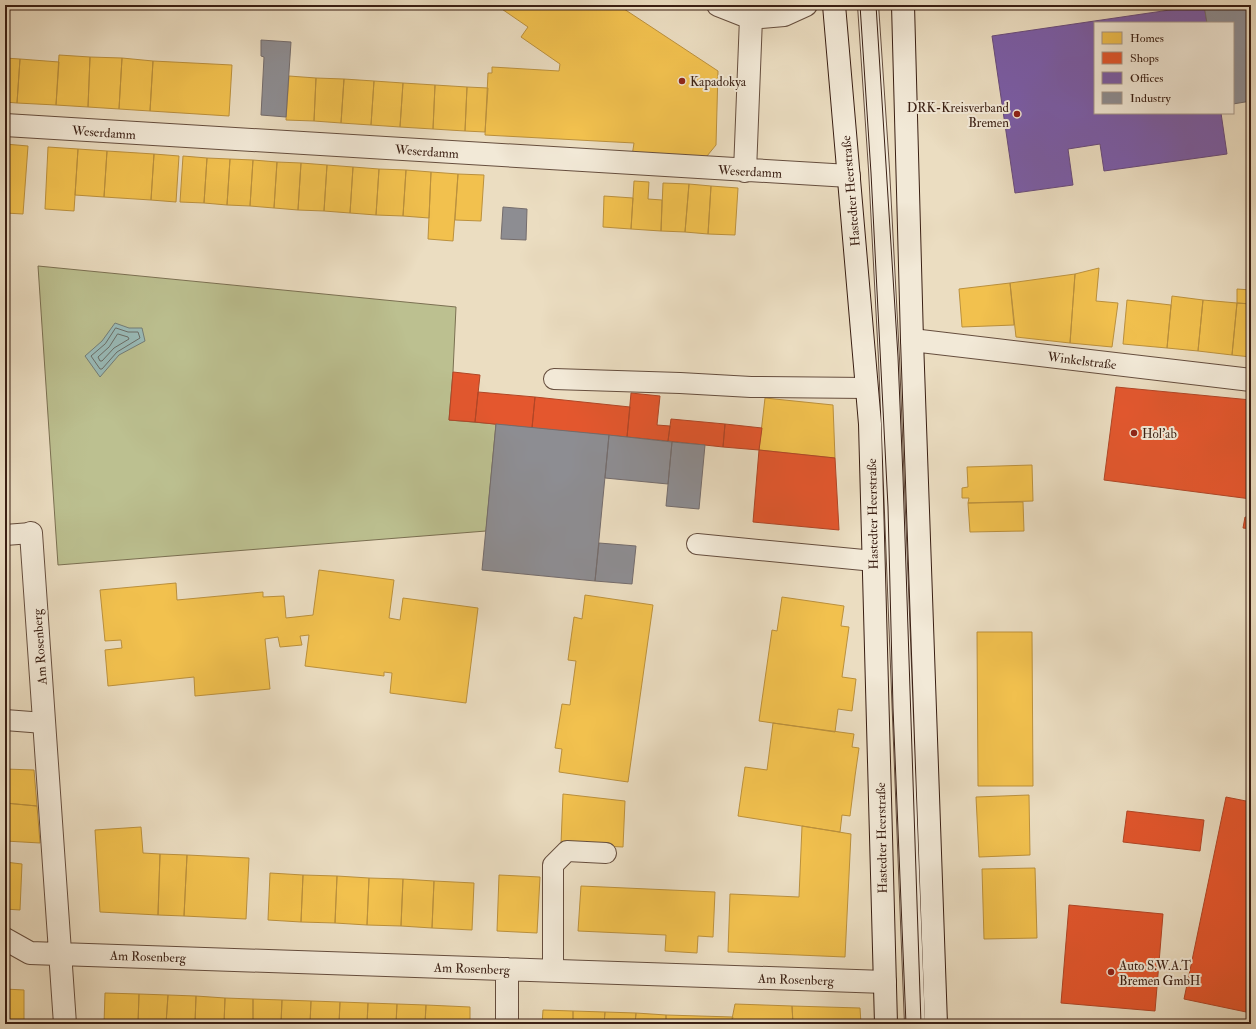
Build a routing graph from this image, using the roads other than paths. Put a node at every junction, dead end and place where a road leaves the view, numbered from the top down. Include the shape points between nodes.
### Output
1 (718, 5) edge
2 (806, 5) edge
3 (834, 5) edge
4 (868, 5) edge
5 (904, 5) edge
6 (751, 18) junction
7 (5, 126) edge
8 (745, 171) junction
9 (849, 176) junction
10 (912, 340) junction
11 (554, 380) dead end
12 (1251, 380) edge
13 (867, 388) junction
14 (31, 533) joint
15 (5, 535) edge
16 (697, 544) dead end
17 (874, 561) junction
18 (5, 720) edge
19 (44, 723) junction
20 (606, 853) dead end
21 (5, 939) edge
22 (59, 953) junction
23 (507, 969) junction
24 (553, 970) junction
25 (885, 982) junction
26 (65, 1024) edge
27 (507, 1024) edge
28 (886, 1024) edge
29 (915, 1024) edge
30 (936, 1024) edge

1 - 6 street
2 - 6 street via 784,15
3 - 9 street, Hastedter Heerstraße
4 - 29 lane via 889,359
5 - 10 street
6 - 8 street
7 - 8 street, Weserdamm
8 - 9 street, Weserdamm
9 - 13 street, Hastedter Heerstraße
10 - 12 street, Winkelstraße
10 - 30 street
11 - 13 lane
13 - 17 street, Hastedter Heerstraße
14 - 15 lane
14 - 19 street, Am Rosenberg
16 - 17 lane
17 - 25 street, Hastedter Heerstraße
18 - 19 lane
19 - 22 street, Am Rosenberg
20 - 24 lane via 566,852 552,865
21 - 22 street, Am Rosenberg via 30,953
22 - 23 street, Am Rosenberg
22 - 26 street
23 - 24 street, Am Rosenberg
23 - 27 street
24 - 25 street, Am Rosenberg
25 - 28 street, Hastedter Heerstraße

